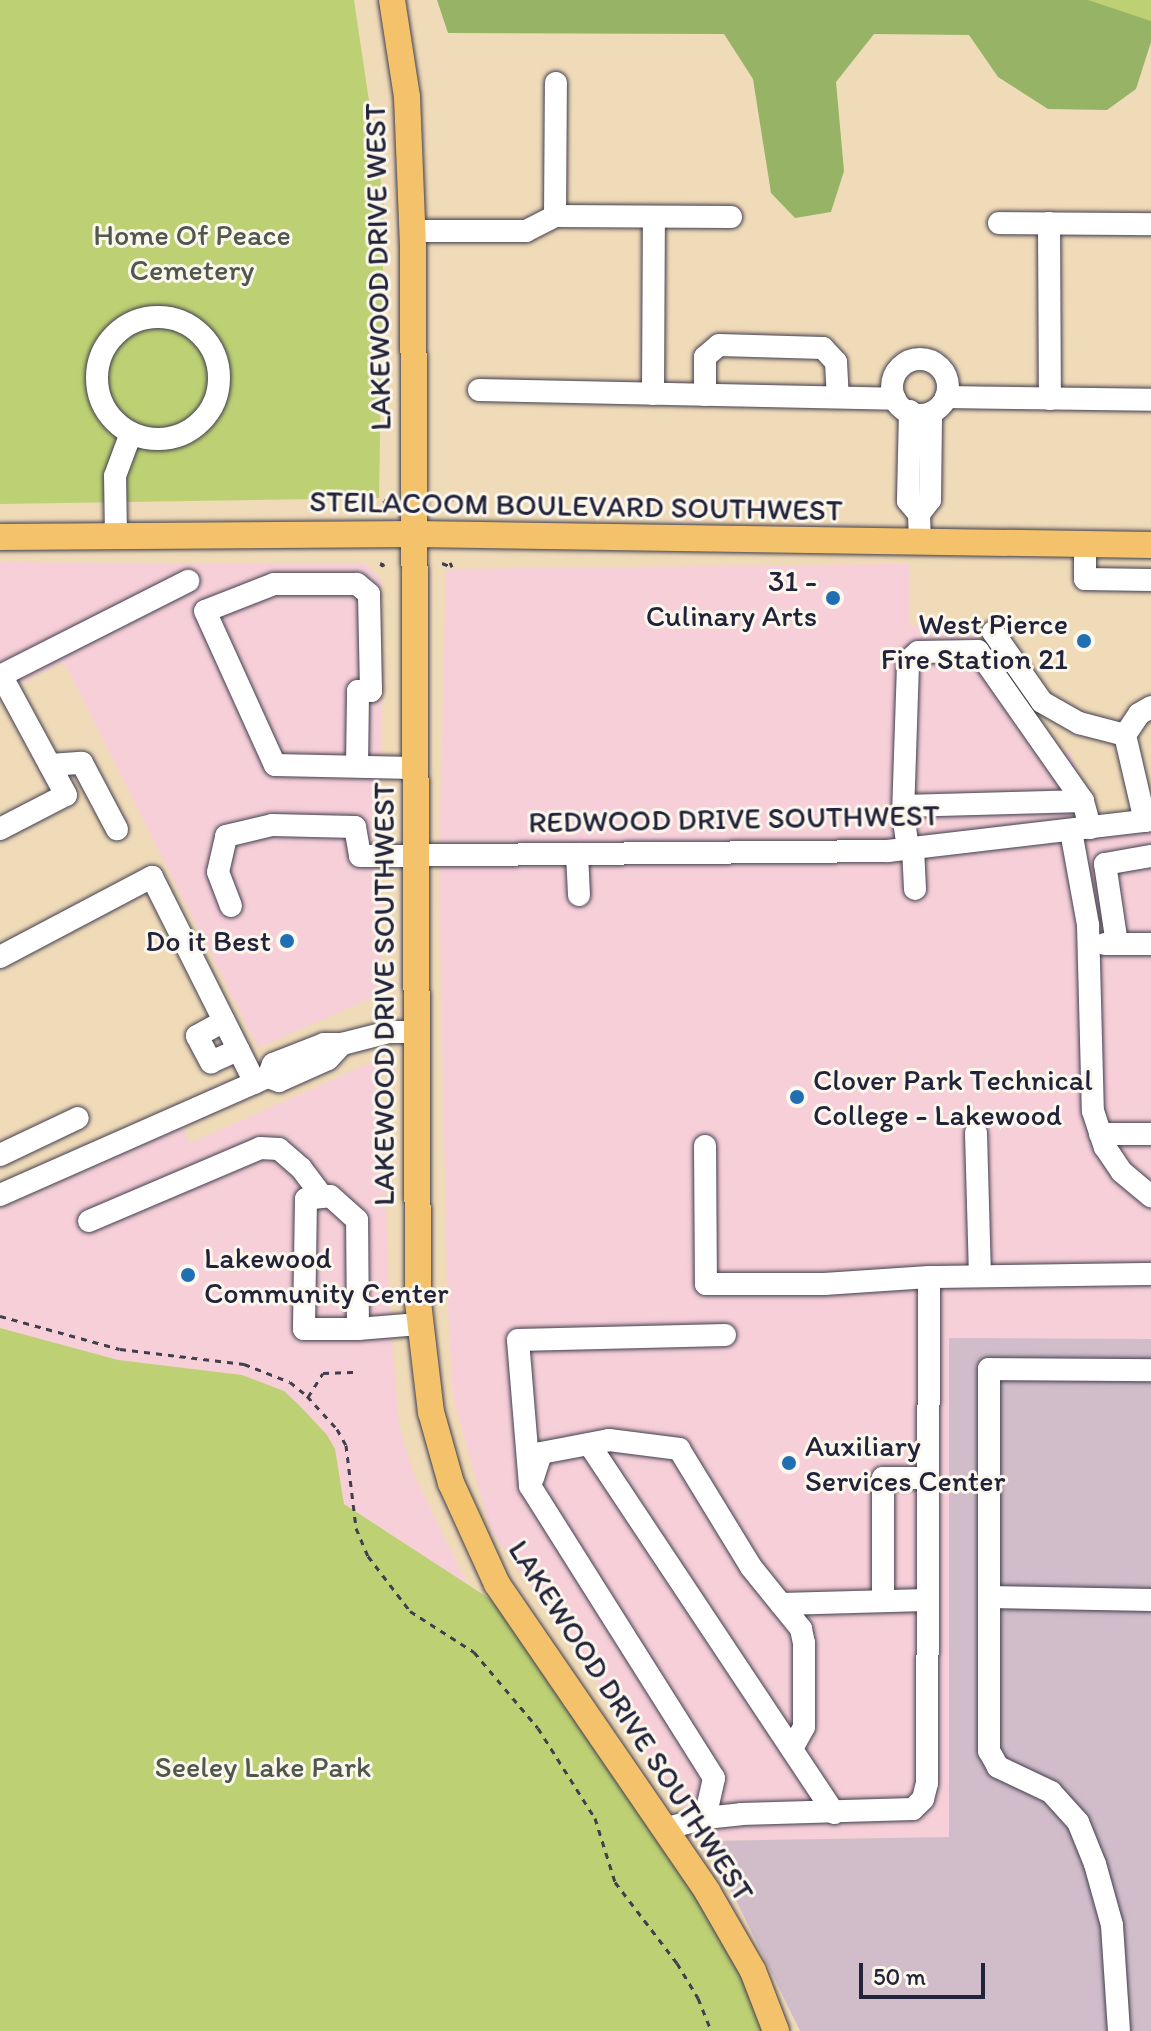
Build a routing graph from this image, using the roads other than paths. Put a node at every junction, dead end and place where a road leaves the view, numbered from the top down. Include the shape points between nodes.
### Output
1 (392, 0) edge
2 (556, 83) dead end
3 (555, 216) junction
4 (654, 217) junction
5 (731, 217) dead end
6 (999, 223) dead end
7 (1049, 223) junction
8 (1151, 224) edge
9 (412, 231) junction
10 (479, 390) dead end
11 (653, 394) junction
12 (705, 395) junction
13 (838, 397) junction
14 (1050, 399) junction
15 (1151, 400) edge
16 (920, 405) junction
17 (131, 433) junction
18 (415, 534) junction
19 (0, 537) edge
20 (116, 537) junction
21 (920, 543) junction
22 (1085, 545) junction
23 (1149, 545) edge
24 (1148, 580) edge
25 (188, 581) dead end
26 (993, 632) dead end
27 (0, 676) edge
28 (1151, 707) edge
29 (1125, 735) junction
30 (50, 765) junction
31 (357, 766) junction
32 (414, 768) junction
33 (1083, 801) junction
34 (904, 806) junction
35 (1148, 820) edge
36 (0, 829) edge
37 (117, 829) dead end
38 (1081, 830) junction
39 (910, 849) junction
40 (413, 854) junction
41 (577, 854) junction
42 (1151, 856) edge
43 (915, 889) dead end
44 (579, 895) dead end
45 (231, 906) dead end
46 (1088, 944) junction
47 (1117, 944) junction
48 (1151, 944) edge
49 (0, 957) edge
50 (224, 1021) junction
51 (415, 1032) junction
52 (238, 1050) junction
53 (261, 1080) junction
54 (78, 1118) dead end
55 (976, 1133) dead end
56 (1100, 1134) junction
57 (1151, 1134) edge
58 (705, 1146) dead end
59 (0, 1155) edge
60 (0, 1195) edge
61 (1151, 1196) edge
62 (323, 1197) junction
63 (89, 1221) dead end
64 (1151, 1274) edge
65 (980, 1276) junction
66 (929, 1277) junction
67 (419, 1324) junction
68 (358, 1329) junction
69 (725, 1335) dead end
70 (1151, 1370) edge
71 (589, 1444) junction
72 (928, 1478) junction
73 (530, 1486) junction
74 (989, 1597) junction
75 (927, 1600) junction
76 (1151, 1600) edge
77 (883, 1601) junction
78 (781, 1604) junction
79 (792, 1749) junction
80 (834, 1813) junction
81 (705, 1818) junction
82 (664, 1829) junction
83 (776, 2031) edge
84 (1119, 2031) edge

1 - 9 main road, LAKEWOOD DRIVE WEST via 407,97
2 - 3 street
3 - 4 street
3 - 9 street via 526,231
4 - 5 street
4 - 11 street
6 - 7 street
7 - 8 street
7 - 14 street
9 - 18 main road, LAKEWOOD DRIVE WEST
10 - 11 street
11 - 12 street
12 - 13 street
12 - 13 street via 705,357 719,345 823,348 836,362
13 - 16 street
14 - 15 street
14 - 16 street
16 - 21 street via 930,500 919,514
17 - 17 street via 171,438 190,430 211,408 219,379 216,359 191,327 153,317 134,322 105,348 97,387 103,405
17 - 20 street via 115,476
18 - 20 main road, STEILACOOM BOULEVARD SOUTHWEST
18 - 21 main road, STEILACOOM BOULEVARD SOUTHWEST
18 - 32 main road, LAKEWOOD DRIVE SOUTHWEST
19 - 20 main road, STEILACOOM BOULEVARD SOUTHWEST
21 - 22 main road, STEILACOOM BOULEVARD SOUTHWEST
22 - 23 main road, STEILACOOM BOULEVARD SOUTHWEST
22 - 24 street via 1085,579
23 - 24 street
25 - 27 street
26 - 29 street via 1042,702 1079,723
27 - 30 street
28 - 29 street via 1139,714
29 - 35 street
30 - 36 street via 66,795
30 - 37 street via 82,763
31 - 31 street via 275,765 205,611 274,584 357,584 369,594 371,691 358,691
31 - 32 street
32 - 40 main road, LAKEWOOD DRIVE SOUTHWEST
33 - 34 street
33 - 34 street via 978,651 918,652 908,661
33 - 38 street
34 - 39 street
35 - 38 street, REDWOOD DRIVE SOUTHWEST
38 - 39 street, REDWOOD DRIVE SOUTHWEST
38 - 46 street
39 - 41 street, REDWOOD DRIVE SOUTHWEST
39 - 43 street
40 - 41 street, REDWOOD DRIVE SOUTHWEST
40 - 45 street, REDWOOD DRIVE SOUTHWEST via 360,856 355,827 272,825 226,836 218,872
40 - 51 main road, LAKEWOOD DRIVE SOUTHWEST
41 - 44 street
42 - 47 street via 1105,864
46 - 47 street
46 - 56 street via 1090,1087
47 - 48 street
49 - 50 street via 152,877
50 - 52 street
50 - 52 street via 197,1036 211,1062
51 - 53 street via 324,1044 273,1064
51 - 67 main road, LAKEWOOD DRIVE SOUTHWEST
52 - 53 street
53 - 60 street
54 - 59 street
55 - 65 street
56 - 57 street
56 - 61 street via 1122,1172
58 - 66 street via 706,1284
62 - 63 street via 279,1149 260,1148
62 - 68 street via 330,1196 357,1220
62 - 68 street via 306,1199 304,1329
64 - 65 street
65 - 66 street
66 - 72 street
67 - 68 street
67 - 82 main road, LAKEWOOD DRIVE SOUTHWEST via 440,1448 480,1552 516,1616
69 - 73 street via 518,1340
70 - 74 street via 989,1369
71 - 73 street via 541,1453
71 - 78 street via 609,1440 679,1449 751,1567
71 - 79 street
72 - 75 street
72 - 77 street via 883,1478
73 - 81 street via 714,1778
74 - 76 street
74 - 84 street via 991,1761 1007,1774 1051,1792 1078,1822 1112,1925
75 - 77 street
75 - 80 street via 923,1799 913,1809
77 - 78 street
78 - 79 street via 801,1629 804,1643 804,1727
79 - 80 street
80 - 81 street
81 - 82 street
82 - 83 main road, LAKEWOOD DRIVE SOUTHWEST via 730,1929

